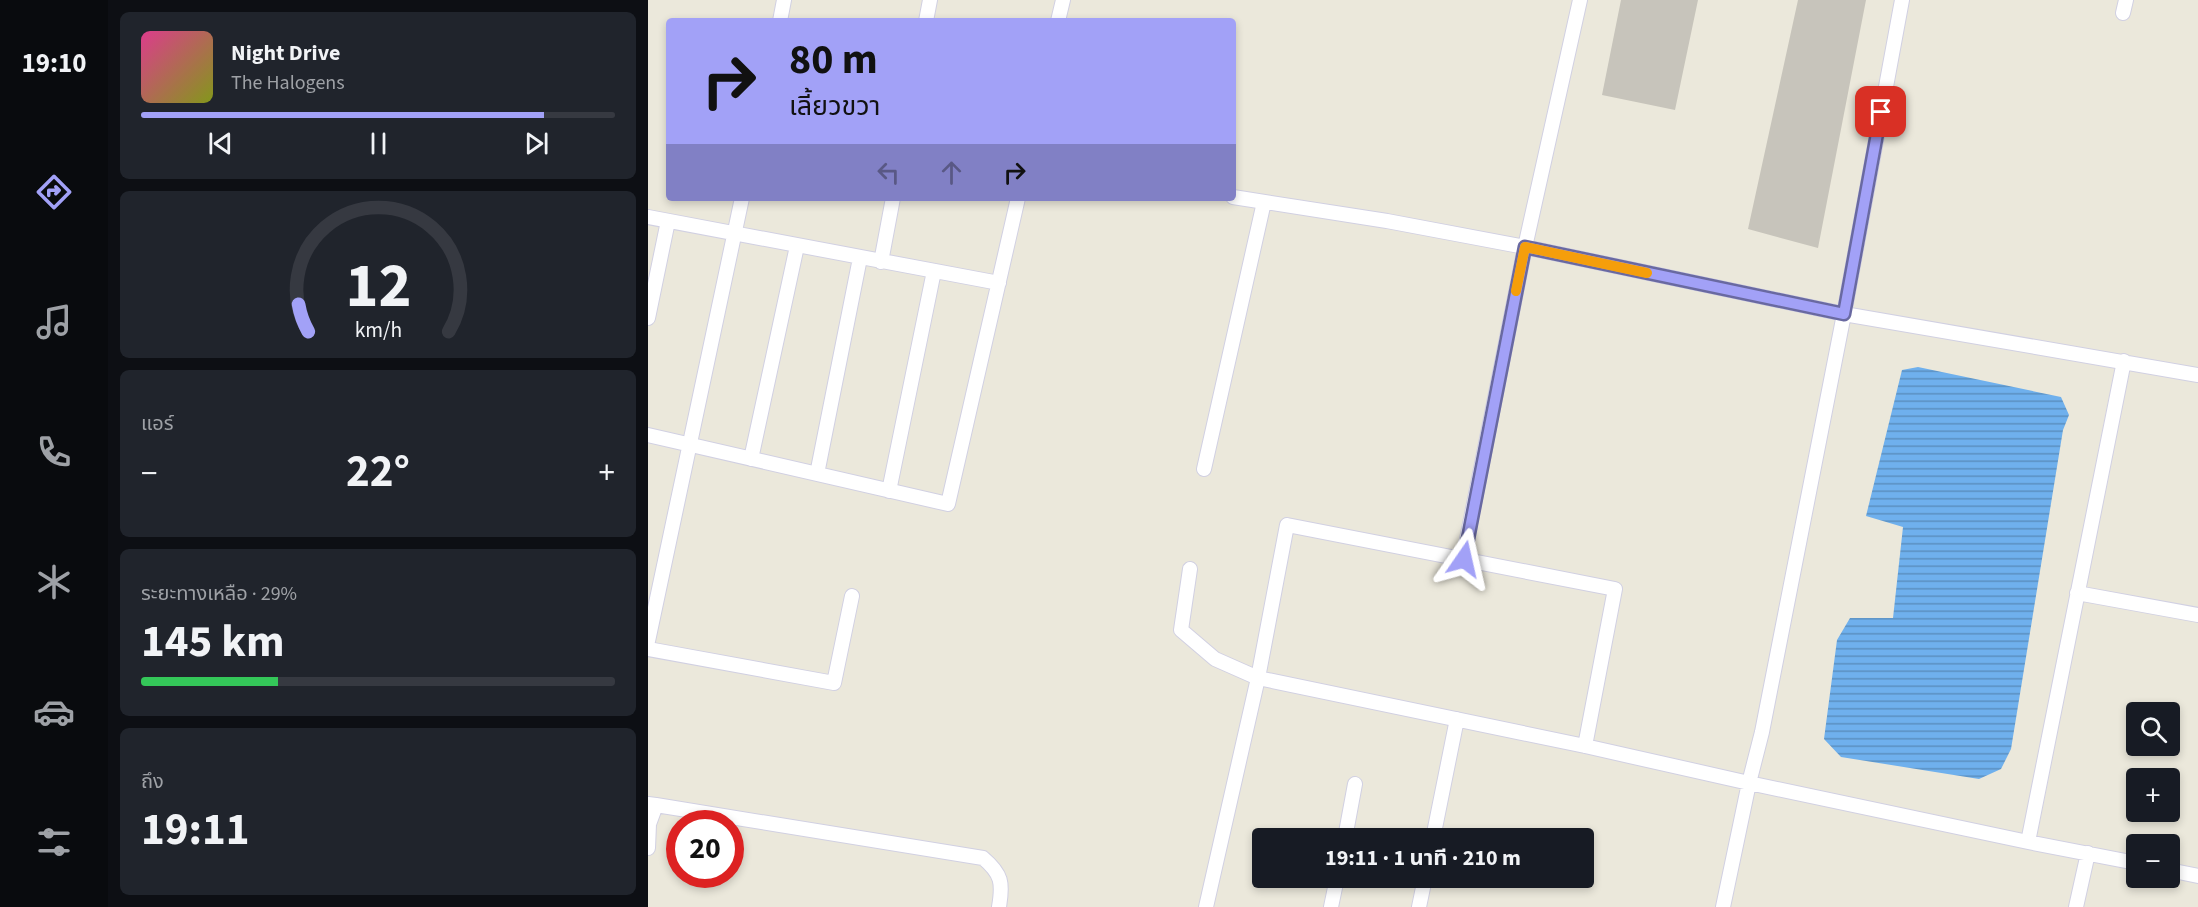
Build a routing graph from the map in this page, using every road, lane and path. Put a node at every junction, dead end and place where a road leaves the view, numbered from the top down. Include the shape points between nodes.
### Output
1 (784, 0) edge
2 (930, 0) edge
3 (1063, 0) edge
4 (1580, 0) edge
5 (1902, 0) edge
6 (781, 18) edge
7 (927, 18) edge
8 (1059, 18) edge
9 (1236, 197) edge
10 (741, 201) edge
11 (892, 201) edge
12 (1017, 201) edge
13 (1264, 202) junction
14 (648, 217) edge
15 (668, 221) junction
16 (735, 234) junction
17 (797, 246) junction
18 (1525, 247) junction
19 (860, 258) junction
20 (881, 261) junction
21 (934, 271) junction
22 (999, 283) junction
23 (1844, 314) junction
24 (648, 318) edge
25 (2124, 361) junction
26 (2197, 370) edge
27 (648, 435) edge
28 (690, 445) junction
29 (751, 459) junction
30 (1204, 469) dead end
31 (817, 474) junction
32 (889, 491) junction
33 (1464, 559) junction
34 (1190, 569) dead end
35 (2077, 594) junction
36 (852, 596) dead end
37 (2198, 615) edge
38 (648, 641) edge
39 (648, 649) edge
40 (1258, 678) junction
41 (1457, 719) junction
42 (1585, 746) junction
43 (1749, 783) junction
44 (1356, 784) dead end
45 (652, 804) edge
46 (1347, 828) edge
47 (1435, 828) edge
48 (2028, 842) junction
49 (648, 848) edge
50 (2088, 853) junction
51 (2126, 861) edge
52 (2180, 872) edge
53 (2198, 876) edge
54 (1335, 888) edge
55 (1423, 888) edge
56 (999, 907) edge
57 (1206, 907) edge
58 (1331, 907) edge
59 (1419, 907) edge
60 (1723, 907) edge
61 (2076, 907) edge

1 - 6 lane
2 - 7 lane
3 - 8 lane
4 - 18 lane
5 - 23 lane
9 - 13 lane
10 - 16 lane
11 - 20 lane
12 - 22 lane
13 - 18 lane
13 - 30 lane
14 - 15 lane
15 - 16 lane
15 - 24 lane
16 - 17 lane
16 - 28 lane
17 - 19 lane
17 - 29 lane
18 - 23 lane
18 - 33 lane
19 - 20 lane
19 - 31 lane
20 - 21 lane
21 - 22 lane
21 - 32 lane
22 - 32 lane via 948,504
23 - 25 lane
23 - 43 lane
25 - 26 lane
25 - 35 lane
27 - 28 lane
28 - 29 lane
28 - 38 lane
29 - 31 lane
31 - 32 lane
33 - 40 lane via 1287,525
33 - 42 lane via 1615,589
34 - 40 lane via 1181,630 1215,659
35 - 37 lane
35 - 48 lane
36 - 39 lane via 834,683
40 - 41 lane
40 - 57 lane
41 - 42 lane
41 - 47 lane
42 - 43 lane
43 - 48 lane
43 - 60 lane
44 - 46 lane
45 - 49 lane
45 - 56 lane via 983,858 997,871 1002,892
48 - 50 lane
50 - 51 lane
50 - 61 lane
52 - 53 lane
54 - 58 lane
55 - 59 lane

